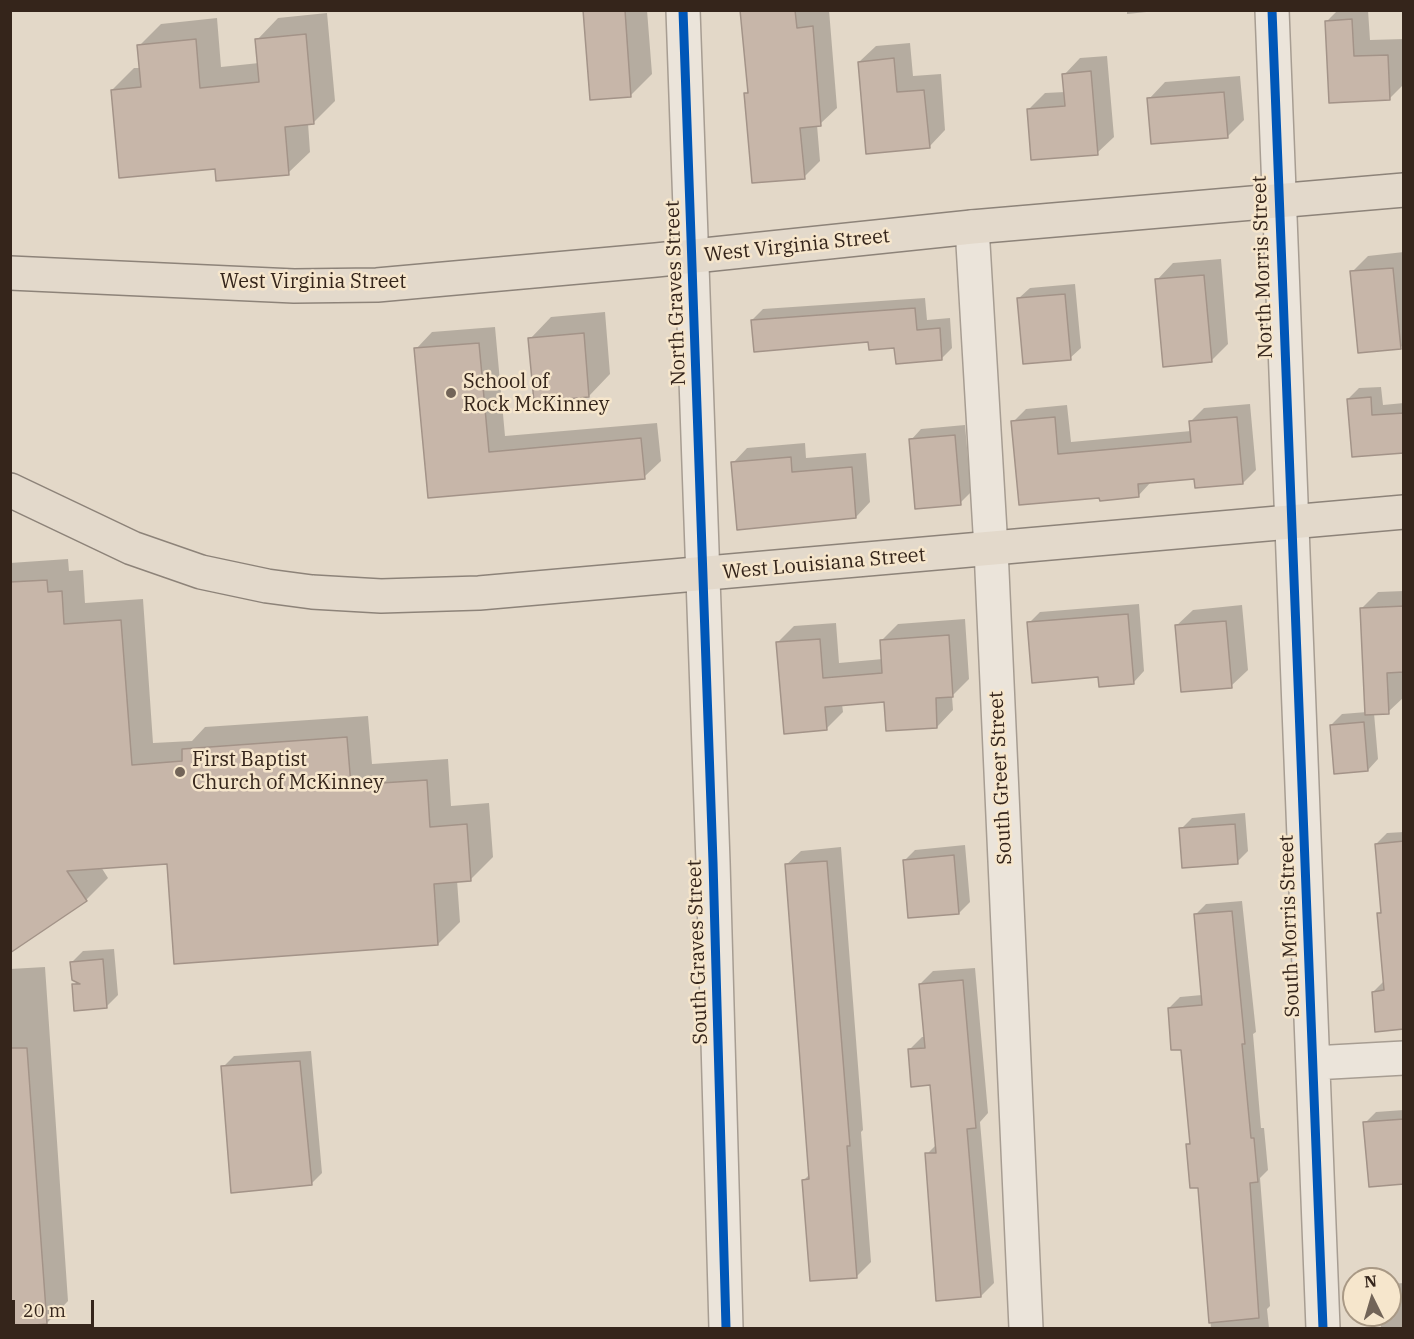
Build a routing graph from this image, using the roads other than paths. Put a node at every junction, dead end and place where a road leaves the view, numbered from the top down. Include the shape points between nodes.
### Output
1 (683, 10) edge
2 (1272, 10) edge
3 (1404, 190) edge
4 (1278, 200) junction
5 (972, 227) junction
6 (693, 257) junction
7 (10, 273) edge
8 (10, 490) edge
9 (1404, 512) edge
10 (1292, 521) junction
11 (991, 549) junction
12 (703, 574) junction
13 (1404, 1058) edge
14 (1313, 1063) junction
15 (726, 1329) edge
16 (1026, 1329) edge
17 (1323, 1329) edge

1 - 6 street, North Graves Street
2 - 4 street, North Morris Street
3 - 4 main road, West Virginia Street
4 - 5 main road, West Virginia Street
4 - 10 street, North Morris Street
5 - 6 main road, West Virginia Street
5 - 11 street, South Greer Street
6 - 7 main road, West Virginia Street via 345,286
6 - 12 street, North Graves Street
8 - 12 main road, West Louisiana Street via 166,561 237,580 312,592 437,596
9 - 10 main road, West Louisiana Street
10 - 11 main road, West Louisiana Street
10 - 14 street, South Morris Street
11 - 12 main road, West Louisiana Street
11 - 16 street, South Greer Street
12 - 15 street, South Graves Street
13 - 14 street
14 - 17 street, South Morris Street

